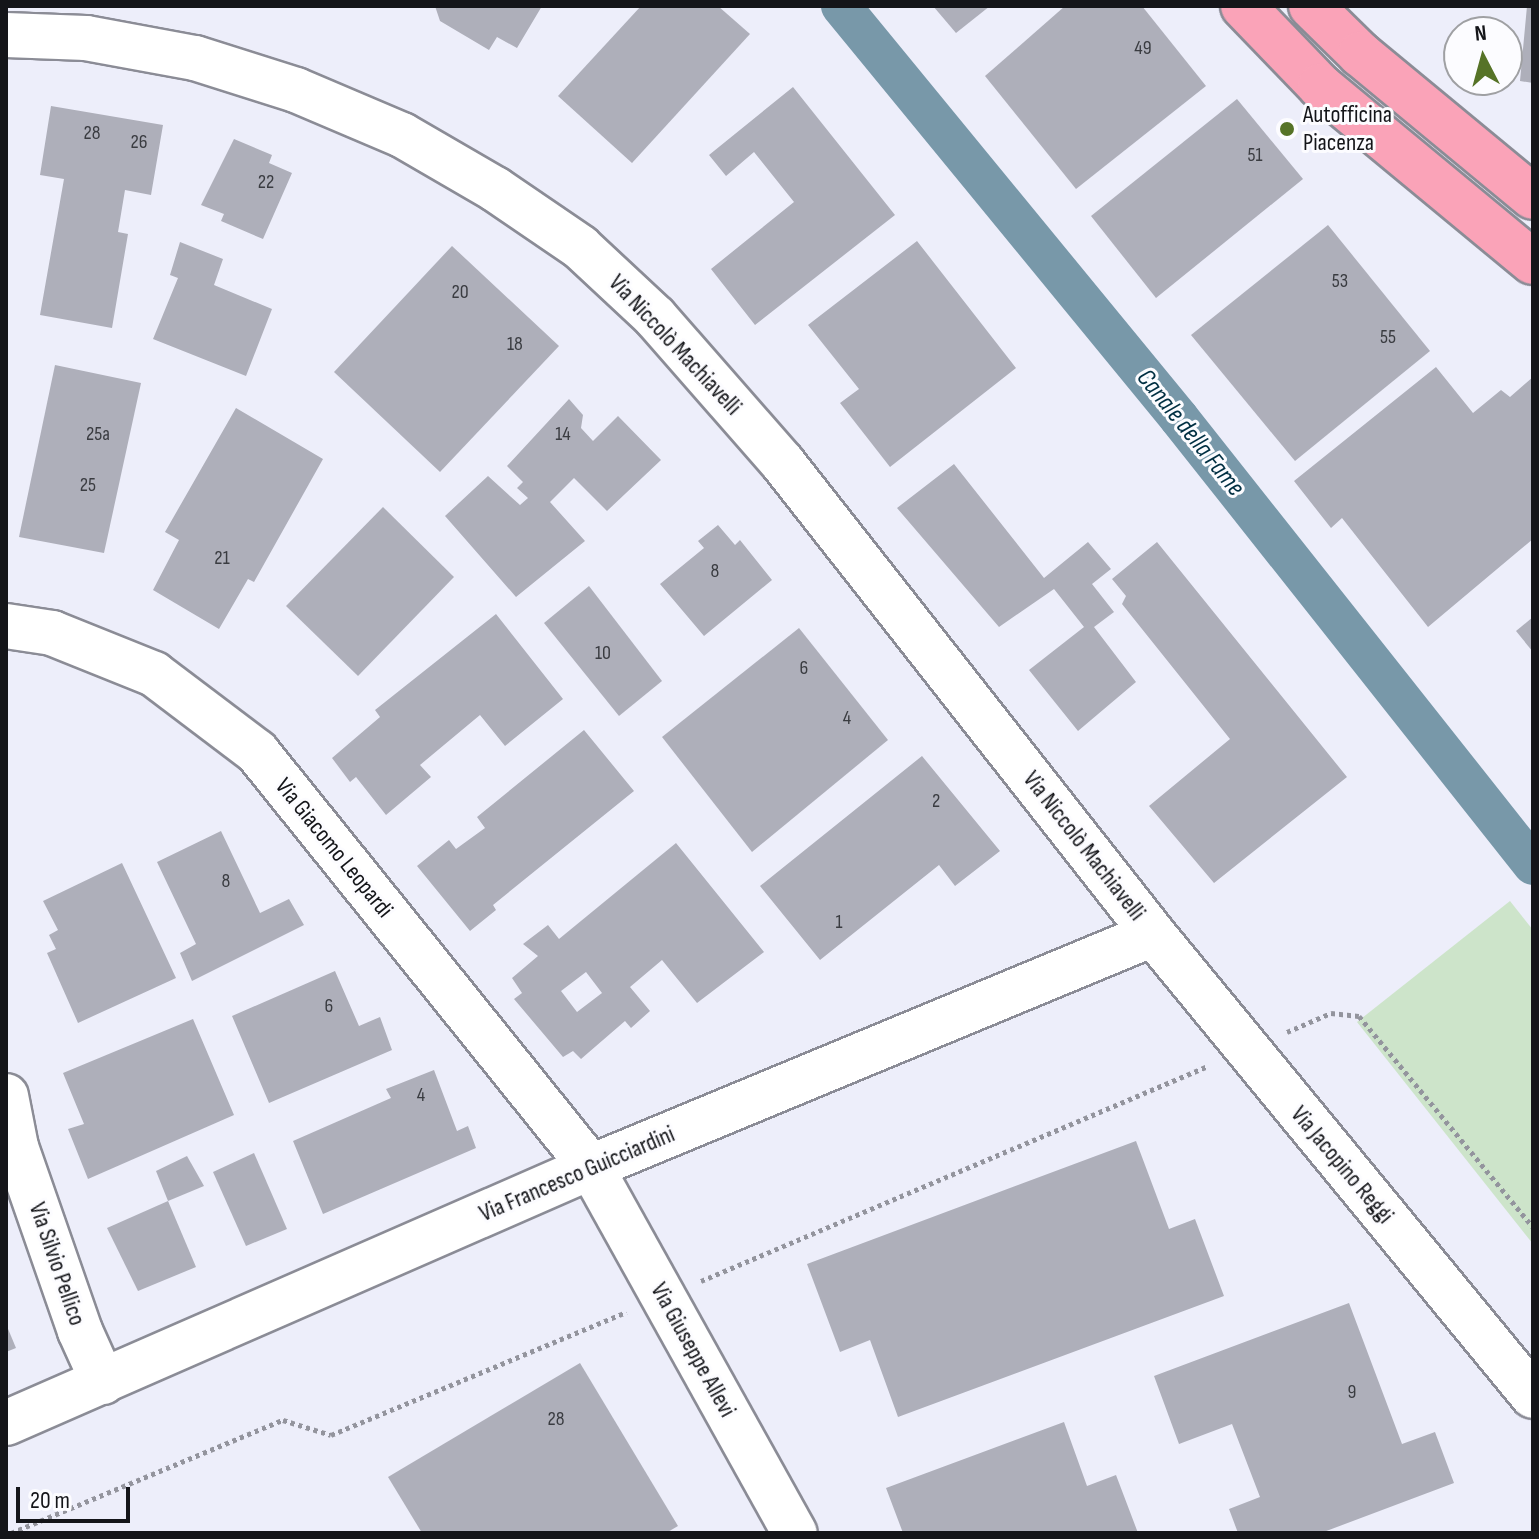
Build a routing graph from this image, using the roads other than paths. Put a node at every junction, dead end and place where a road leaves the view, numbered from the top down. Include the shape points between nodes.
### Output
1 (1243, 6) edge
2 (1311, 6) edge
3 (6, 35) edge
4 (1533, 197) edge
5 (1533, 262) edge
6 (6, 626) edge
7 (1153, 934) junction
8 (6, 1096) edge
9 (591, 1167) junction
10 (103, 1382) junction
11 (1533, 1396) edge
12 (6, 1423) edge
13 (795, 1533) edge

1 - 5 main road via 1320,86
2 - 4 main road via 1360,54
3 - 7 street, Via Niccolò Machiavelli via 86,38 179,55 296,90 402,135 580,247 655,317 782,462
6 - 9 street, Via Giacomo Leopardi via 52,633 154,674 257,752
7 - 9 street, Via Francesco Guicciardini
7 - 11 street, Via Jacopino Reggi
8 - 10 street, Via Silvio Pellico via 21,1161
9 - 10 street, Via Francesco Guicciardini
9 - 13 street, Via Giuseppe Allevi
10 - 12 street, Via Francesco Guicciardini

